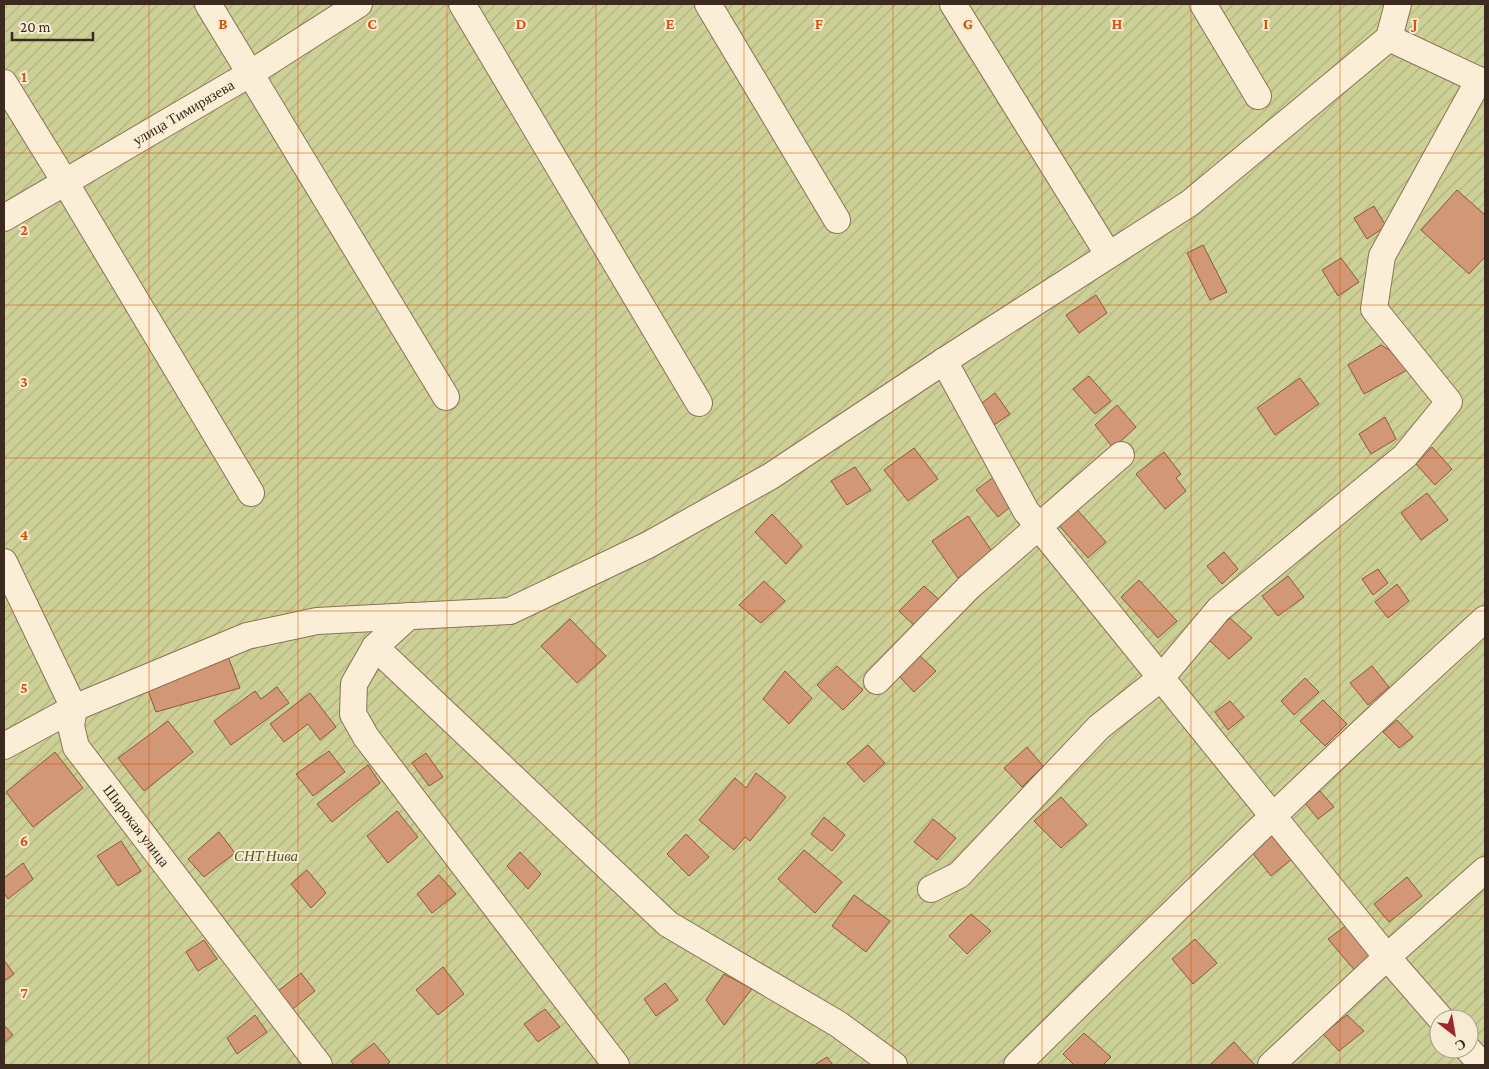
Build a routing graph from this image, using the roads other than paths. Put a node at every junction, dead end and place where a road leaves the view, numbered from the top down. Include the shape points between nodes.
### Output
1 (208, 4) edge
2 (359, 4) edge
3 (462, 4) edge
4 (708, 4) edge
5 (953, 4) edge
6 (1203, 4) edge
7 (1398, 4) edge
8 (1389, 38) junction
9 (251, 73) junction
10 (1482, 81) edge
11 (4, 83) edge
12 (1258, 96) dead end
13 (65, 182) junction
14 (4, 218) edge
15 (837, 220) dead end
16 (1108, 254) junction
17 (944, 361) junction
18 (446, 397) dead end
19 (700, 403) dead end
20 (1121, 455) dead end
21 (251, 493) dead end
22 (1039, 527) junction
23 (4, 562) edge
24 (408, 616) junction
25 (1485, 619) edge
26 (375, 647) junction
27 (1161, 678) junction
28 (877, 681) dead end
29 (74, 708) junction
30 (4, 746) edge
31 (1273, 816) junction
32 (1485, 870) edge
33 (931, 889) dead end
34 (1387, 957) junction
35 (1433, 1009) edge
36 (319, 1065) edge
37 (616, 1065) edge
38 (894, 1065) edge
39 (1017, 1065) edge
40 (1271, 1065) edge

1 - 9 street
2 - 9 street, улица Тимирязева
3 - 19 street
4 - 15 street
5 - 16 street
6 - 12 street
7 - 8 street
8 - 10 street
8 - 16 street via 1190,202
9 - 13 street, улица Тимирязева
9 - 18 street
10 - 27 street via 1382,256 1374,309 1450,402 1405,456 1219,608
11 - 13 street
13 - 14 street, улица Тимирязева
13 - 21 street
16 - 17 street
17 - 22 street via 1026,511
17 - 24 street via 772,476 648,545 510,610
20 - 22 street
22 - 27 street
22 - 28 street via 969,587
23 - 29 street, Широкая улица
24 - 26 street
24 - 29 street via 317,621 247,636
25 - 31 street
26 - 37 street via 354,684 353,714 366,737
26 - 38 street via 668,924 838,1024
27 - 31 street
27 - 33 street via 1099,727 959,875
29 - 30 street
29 - 36 street, Широкая улица via 71,726 76,747
31 - 34 street
31 - 39 street
32 - 34 street
34 - 35 street
34 - 40 street

